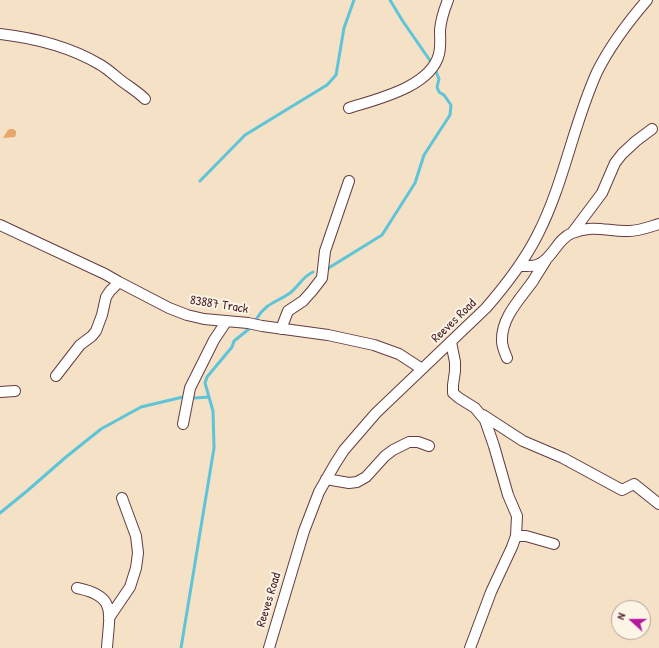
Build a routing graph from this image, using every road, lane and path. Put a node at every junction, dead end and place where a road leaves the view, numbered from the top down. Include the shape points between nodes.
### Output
1 (448, 0) edge
2 (647, 0) edge
3 (0, 34) edge
4 (145, 99) dead end
5 (349, 108) dead end
6 (652, 129) dead end
7 (349, 181) dead end
8 (659, 224) edge
9 (0, 225) edge
10 (572, 233) junction
11 (548, 257) junction
12 (520, 266) junction
13 (119, 282) junction
14 (226, 322) junction
15 (281, 329) junction
16 (451, 342) junction
17 (507, 358) dead end
18 (422, 369) junction
19 (56, 376) dead end
20 (15, 391) dead end
21 (0, 392) edge
22 (480, 414) junction
23 (183, 424) dead end
24 (429, 446) dead end
25 (326, 479) junction
26 (122, 498) dead end
27 (659, 504) edge
28 (516, 536) junction
29 (554, 544) dead end
30 (77, 588) dead end
31 (109, 618) junction
32 (107, 648) edge
33 (269, 648) edge
34 (470, 648) edge

1 - 5 street via 442,19 439,56 431,68 416,83 406,88
2 - 12 street, Reeves Road via 620,34 598,72 554,199
3 - 4 street via 50,43 82,55 134,88
6 - 10 street via 614,163 602,193
7 - 15 street via 325,251 322,278 302,301 288,311
8 - 10 street via 636,231 591,228
9 - 13 street, 83887 Track
10 - 11 street via 562,240
11 - 12 street via 540,264
11 - 17 street via 506,321 502,347
12 - 16 street, Reeves Road via 486,308
13 - 14 street, 83887 Track via 179,312
13 - 19 street via 106,297 96,331 80,345
14 - 15 street, 83887 Track
14 - 23 street via 190,388
15 - 18 street, 83887 Track via 328,335 374,346 399,354
16 - 18 street, Reeves Road
16 - 22 street via 455,362 453,393
18 - 25 street, Reeves Road via 361,430 344,450
20 - 21 street
22 - 27 street via 523,441 563,458 622,490 634,484
22 - 28 street via 485,420 515,512
24 - 25 street via 409,442 393,450 366,477 357,482
25 - 33 street, Reeves Road via 304,531
26 - 31 street via 136,536 138,553 130,587
28 - 29 street via 526,536
28 - 34 street
30 - 31 street via 104,598 108,605
31 - 32 street

